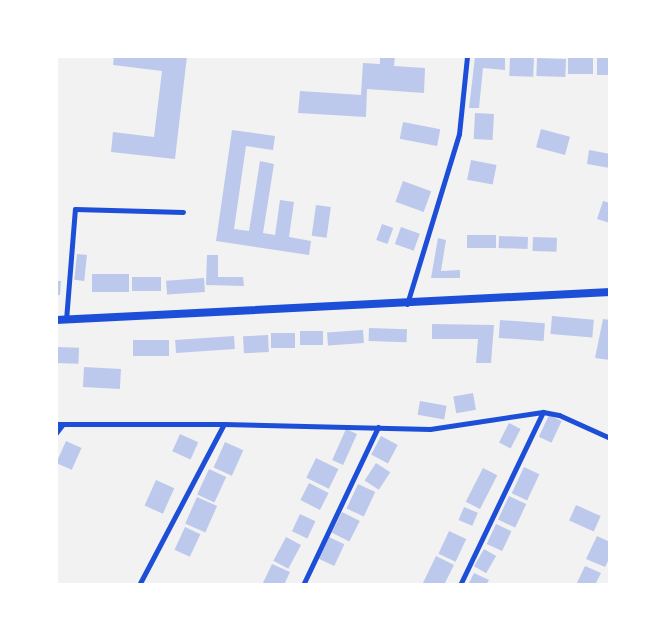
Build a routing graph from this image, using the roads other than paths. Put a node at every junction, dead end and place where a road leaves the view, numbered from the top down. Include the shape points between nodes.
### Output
1 (467, 56) edge
2 (183, 212) dead end
3 (610, 292) edge
4 (407, 304) junction
5 (56, 320) edge
6 (66, 320) junction
7 (544, 412) junction
8 (56, 424) edge
9 (63, 424) junction
10 (224, 424) junction
11 (378, 427) junction
12 (56, 433) edge
13 (610, 438) edge
14 (139, 585) edge
15 (303, 585) edge
16 (460, 585) edge

1 - 4 street via 459,134
2 - 6 street via 75,210
3 - 4 street
4 - 6 street
5 - 6 street
7 - 11 street via 430,429
7 - 13 street via 559,415
7 - 16 street
8 - 9 street
9 - 10 street
9 - 12 street
10 - 11 street
10 - 14 street
11 - 15 street

